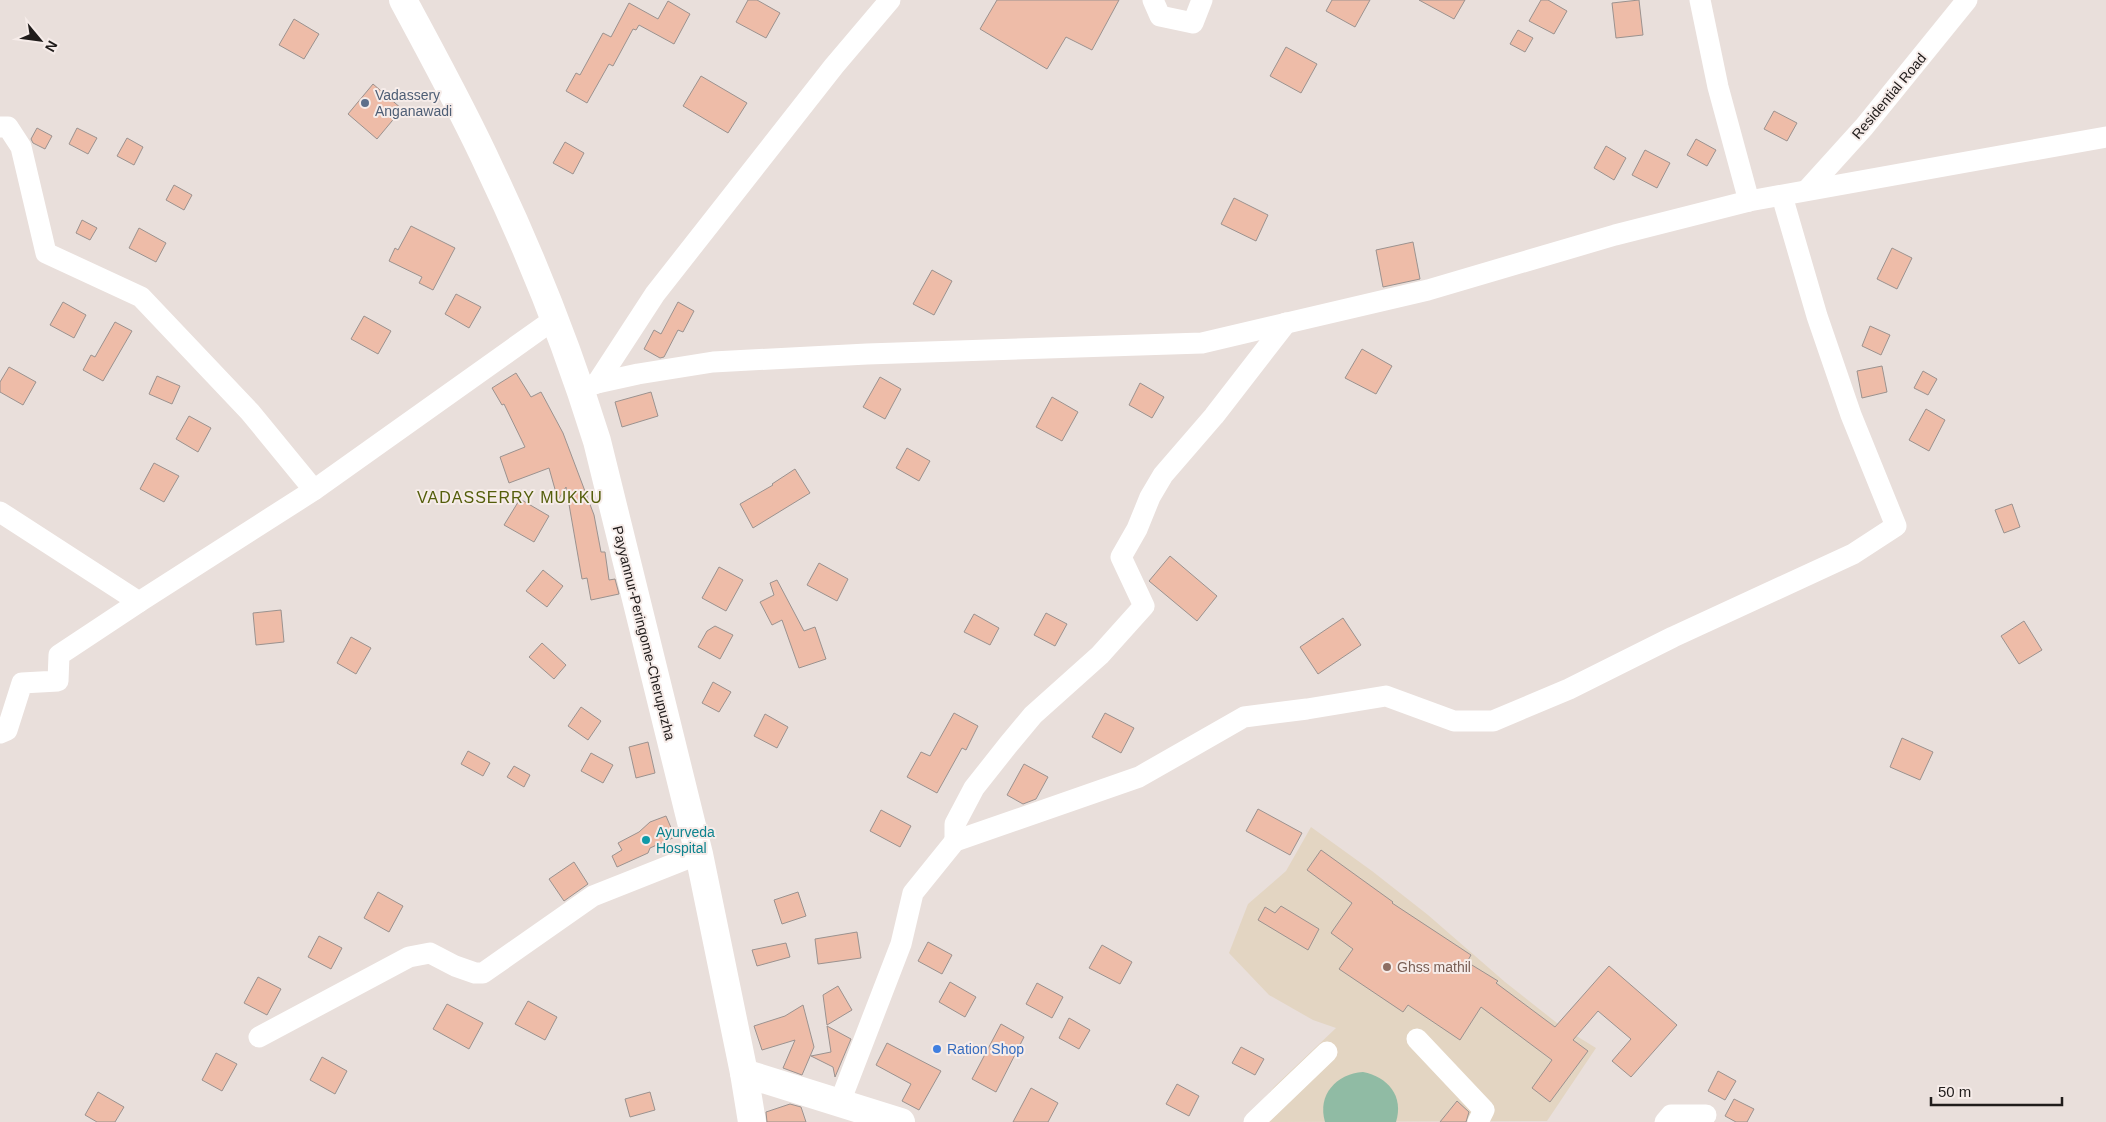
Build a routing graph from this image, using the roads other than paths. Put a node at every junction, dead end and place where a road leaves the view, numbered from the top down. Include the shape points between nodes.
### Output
1 (403, 0) edge
2 (890, 0) edge
3 (1153, 0) edge
4 (1202, 0) edge
5 (1700, 0) edge
6 (1967, 0) edge
7 (0, 127) edge
8 (2106, 137) edge
9 (1807, 190) junction
10 (1782, 196) junction
11 (1749, 202) junction
12 (553, 320) junction
13 (1286, 323) junction
14 (589, 386) junction
15 (314, 490) junction
16 (0, 512) edge
17 (139, 602) junction
18 (0, 733) edge
19 (954, 841) junction
20 (699, 854) junction
21 (259, 1037) dead end
22 (1418, 1039) dead end
23 (1327, 1052) dead end
24 (744, 1073) junction
25 (840, 1102) junction
26 (1706, 1115) dead end
27 (752, 1122) edge
28 (901, 1122) edge
29 (1254, 1122) edge
30 (1478, 1122) edge
31 (1665, 1122) edge

1 - 12 main road, Payyannur-Peringome-Cherupuzha via 490,167 525,245
2 - 14 street via 834,66 655,294
3 - 4 street via 1160,16 1194,23
5 - 11 street via 1718,87
6 - 9 street, Residential Road via 1864,128
7 - 15 street via 8,127 21,147 46,253 141,297 250,412
8 - 9 street
9 - 10 street
10 - 11 street
10 - 19 street via 1817,316 1851,416 1896,526 1853,554 1569,689 1492,721 1454,722 1386,696 1244,716 1139,777
11 - 13 street via 1615,235 1428,290
12 - 14 main road, Payyannur-Peringome-Cherupuzha
12 - 15 street
13 - 14 street via 1202,343 712,362
13 - 19 street via 1164,475 1150,497 1121,557 1144,606 1100,655 1033,715 1008,745 974,788 955,824
14 - 20 main road, Payyannur-Peringome-Cherupuzha via 597,441
15 - 17 street
16 - 17 street
17 - 18 street via 59,656 58,681 22,683 7,730
19 - 25 street via 913,892 901,944
20 - 21 street via 593,896 482,973 455,966 430,953 418,954
20 - 24 main road, Payyannur-Peringome-Cherupuzha
22 - 30 street via 1484,1110
23 - 29 street
24 - 25 main road
24 - 27 main road, Payyannur-Peringome-Cherupuzha
25 - 28 main road
26 - 31 street via 1671,1115

